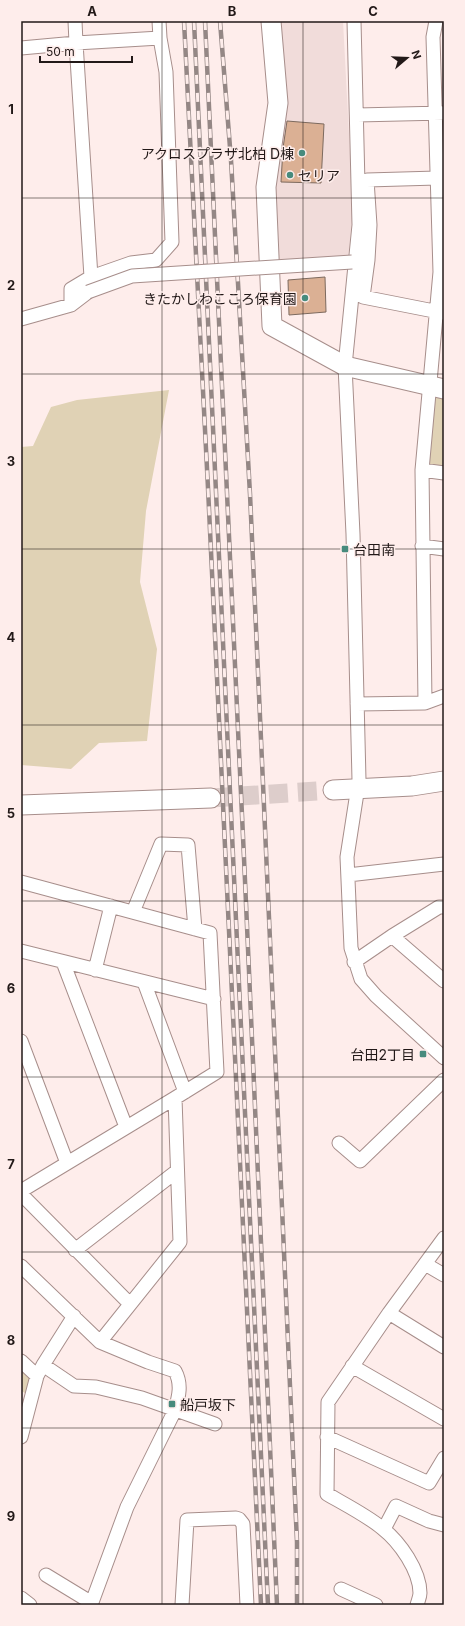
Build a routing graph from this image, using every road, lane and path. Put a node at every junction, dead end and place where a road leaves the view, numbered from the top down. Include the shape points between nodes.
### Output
1 (75, 21) edge
2 (159, 21) edge
3 (271, 21) edge
4 (354, 21) edge
5 (436, 21) edge
6 (160, 38) junction
7 (76, 43) junction
8 (21, 48) edge
9 (439, 113) edge
10 (357, 115) junction
11 (437, 178) junction
12 (354, 262) junction
13 (91, 277) junction
14 (71, 306) junction
15 (440, 312) edge
16 (21, 319) edge
17 (345, 366) junction
18 (436, 388) edge
19 (422, 470) junction
20 (444, 473) edge
21 (422, 546) junction
22 (444, 549) edge
23 (444, 696) edge
24 (425, 703) junction
25 (358, 704) junction
26 (444, 781) edge
27 (358, 789) junction
28 (333, 790) tunnel mouth
29 (211, 798) tunnel mouth
30 (21, 805) edge
31 (444, 864) edge
32 (348, 875) junction
33 (21, 882) edge
34 (111, 906) junction
35 (444, 907) edge
36 (133, 912) junction
37 (194, 929) junction
38 (392, 936) junction
39 (21, 951) edge
40 (63, 962) junction
41 (354, 962) junction
42 (96, 970) junction
43 (144, 982) junction
44 (444, 982) edge
45 (214, 999) junction
46 (21, 1041) edge
47 (444, 1058) edge
48 (444, 1080) edge
49 (180, 1094) junction
50 (126, 1127) junction
51 (339, 1143) dead end
52 (67, 1163) junction
53 (177, 1171) junction
54 (21, 1190) edge
55 (21, 1194) edge
56 (444, 1238) edge
57 (75, 1250) junction
58 (425, 1264) junction
59 (21, 1266) edge
60 (444, 1275) edge
61 (130, 1304) junction
62 (389, 1313) junction
63 (74, 1316) junction
64 (100, 1342) junction
65 (444, 1347) edge
66 (21, 1361) edge
67 (352, 1366) junction
68 (40, 1371) junction
69 (175, 1410) junction
70 (444, 1419) edge
71 (215, 1424) dead end
72 (21, 1437) edge
73 (327, 1437) junction
74 (444, 1458) edge
75 (444, 1525) edge
76 (384, 1529) junction
77 (46, 1575) dead end
78 (341, 1589) dead end
79 (21, 1598) edge
80 (91, 1604) edge
81 (30, 1605) edge
82 (182, 1605) edge
83 (247, 1605) edge
84 (376, 1605) edge
85 (417, 1605) edge

1 - 7 street
2 - 6 street
3 - 17 street via 278,103 266,187 272,326
4 - 10 street
5 - 9 street via 433,37
6 - 7 street
6 - 13 street via 166,72 172,242 156,260 131,263
7 - 8 street
7 - 13 street
9 - 10 street
9 - 11 street
10 - 12 street via 359,226
11 - 15 street
11 - 15 street via 367,180 370,225 363,297
12 - 14 street, bridge via 132,276 88,292
12 - 17 street
13 - 14 street via 71,289
14 - 16 street
15 - 18 street
17 - 18 street
17 - 25 street
18 - 19 street
19 - 20 street
19 - 21 street
21 - 22 street
21 - 24 street
23 - 24 street
24 - 25 street
25 - 27 street
26 - 27 street via 412,786
27 - 28 street
27 - 32 street via 347,857
29 - 30 street
31 - 32 street
32 - 41 street via 351,948
33 - 34 street
34 - 36 street
34 - 42 street
35 - 38 street via 439,907
36 - 37 street
36 - 37 street via 161,844 188,845
37 - 45 street via 210,933
38 - 41 street
38 - 44 street
39 - 40 street
40 - 42 street
40 - 50 street
41 - 47 street via 361,979 376,996
42 - 43 street
43 - 45 street
43 - 49 street
45 - 49 street via 217,1072
46 - 52 street
48 - 51 street via 360,1161
49 - 50 street
49 - 53 street
50 - 52 street
52 - 54 street
53 - 57 street
53 - 61 street via 180,1242
55 - 57 street
56 - 58 street
57 - 61 street
58 - 60 street
58 - 62 street
59 - 63 street
61 - 64 street
62 - 65 street
62 - 67 street
63 - 64 street
63 - 68 street
64 - 69 street via 175,1371 180,1386
66 - 68 street
67 - 70 street
67 - 73 street via 328,1402
68 - 69 street via 74,1386 96,1387 142,1398
68 - 72 street
69 - 71 street
69 - 80 street via 127,1507
73 - 74 street via 429,1483
73 - 76 street via 327,1494
75 - 76 street via 396,1506
76 - 85 street via 414,1567 420,1594
77 - 80 street
78 - 84 street
79 - 81 street
82 - 83 street via 187,1520 236,1518 243,1524

